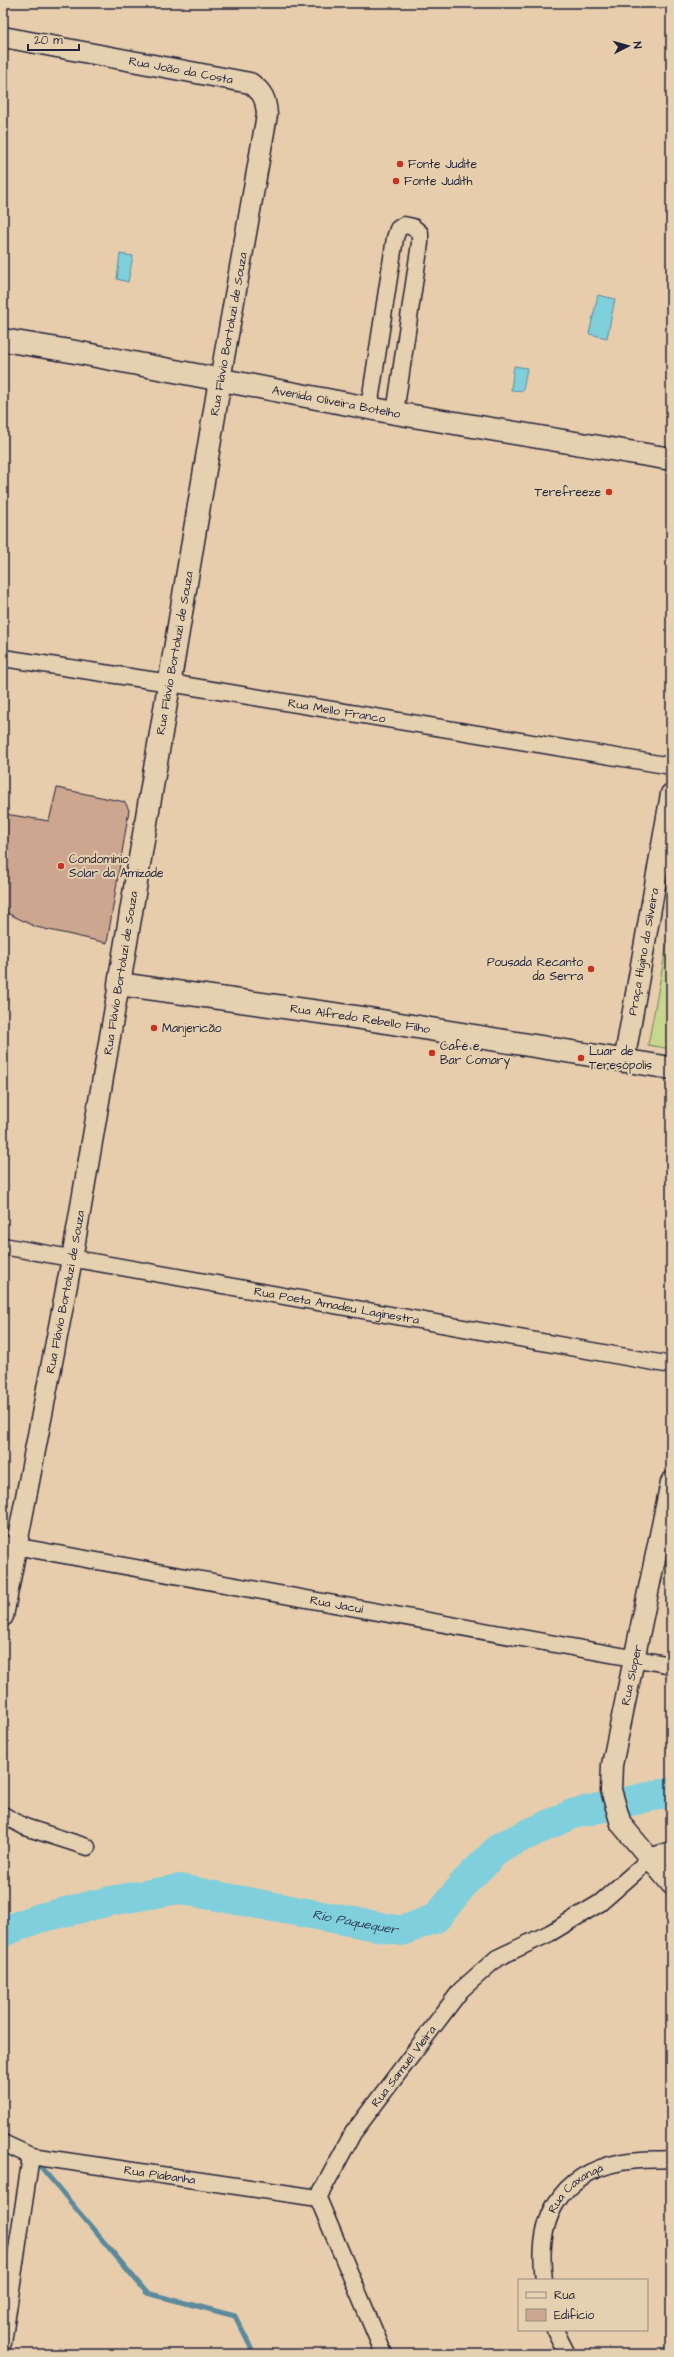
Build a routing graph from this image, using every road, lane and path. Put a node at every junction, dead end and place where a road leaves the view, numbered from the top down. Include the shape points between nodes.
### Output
1 (3, 38) edge
2 (267, 114) joint
3 (3, 340) edge
4 (220, 380) junction
5 (368, 408) junction
6 (395, 413) junction
7 (671, 459) edge
8 (3, 658) edge
9 (170, 683) junction
10 (671, 766) edge
11 (671, 794) edge
12 (119, 984) junction
13 (624, 1062) junction
14 (671, 1068) edge
15 (3, 1246) edge
16 (72, 1259) junction
17 (671, 1365) edge
18 (671, 1482) edge
19 (9, 1545) edge
20 (3, 1616) edge
21 (636, 1657) junction
22 (671, 1664) edge
23 (3, 1815) edge
24 (87, 1847) dead end
25 (671, 1852) edge
26 (650, 1859) junction
27 (671, 1884) edge
28 (3, 2143) edge
29 (31, 2156) junction
30 (671, 2159) edge
31 (318, 2198) junction
32 (544, 2279) edge
33 (555, 2331) edge
34 (3, 2343) edge
35 (384, 2354) edge
36 (566, 2354) edge

1 - 2 street, Rua João da Costa via 250,83 262,92 267,100
2 - 4 street, Rua Flávio Bortoluzi de Souza
3 - 4 main road, Avenida Oliveira Botelho
4 - 5 main road, Avenida Oliveira Botelho
4 - 9 main road, Rua Flávio Bortoluzi de Souza
5 - 6 main road, Avenida Oliveira Botelho
5 - 6 street via 395,238 398,229 404,225 414,227 420,233 420,243
6 - 7 main road, Avenida Oliveira Botelho
8 - 9 street, Rua Mello Franco
9 - 10 street, Rua Mello Franco
9 - 12 main road, Rua Flávio Bortoluzi de Souza
11 - 13 street, Praça Higino da Silveira
12 - 13 main road, Rua Alfredo Rebello Filho via 354,1016
12 - 16 street, Rua Flávio Bortoluzi de Souza
13 - 14 main road, Rua Alfredo Rebello Filho
15 - 16 street, Rua Poeta Amadeu Laginestra
16 - 17 street, Rua Poeta Amadeu Laginestra
16 - 19 street, Rua Flávio Bortoluzi de Souza
18 - 21 street, Rua Sloper
19 - 20 street, Rua Flávio Bortoluzi de Souza
19 - 21 street, Rua Jacuí
21 - 22 street, Rua Jacuí
21 - 26 street, Rua Sloper via 612,1765 611,1790 621,1824
23 - 24 street via 31,1830
25 - 26 street
26 - 27 street, Rua Sloper
26 - 31 street, Rua Samuel Vieira via 600,1903 550,1933 498,1958 462,1990 354,2133
28 - 29 street, Rua Piabanha
29 - 31 street, Rua Piabanha
29 - 34 street
30 - 32 street, Rua Caxangá via 622,2162 579,2177 561,2194 548,2218
31 - 35 street
33 - 36 street

